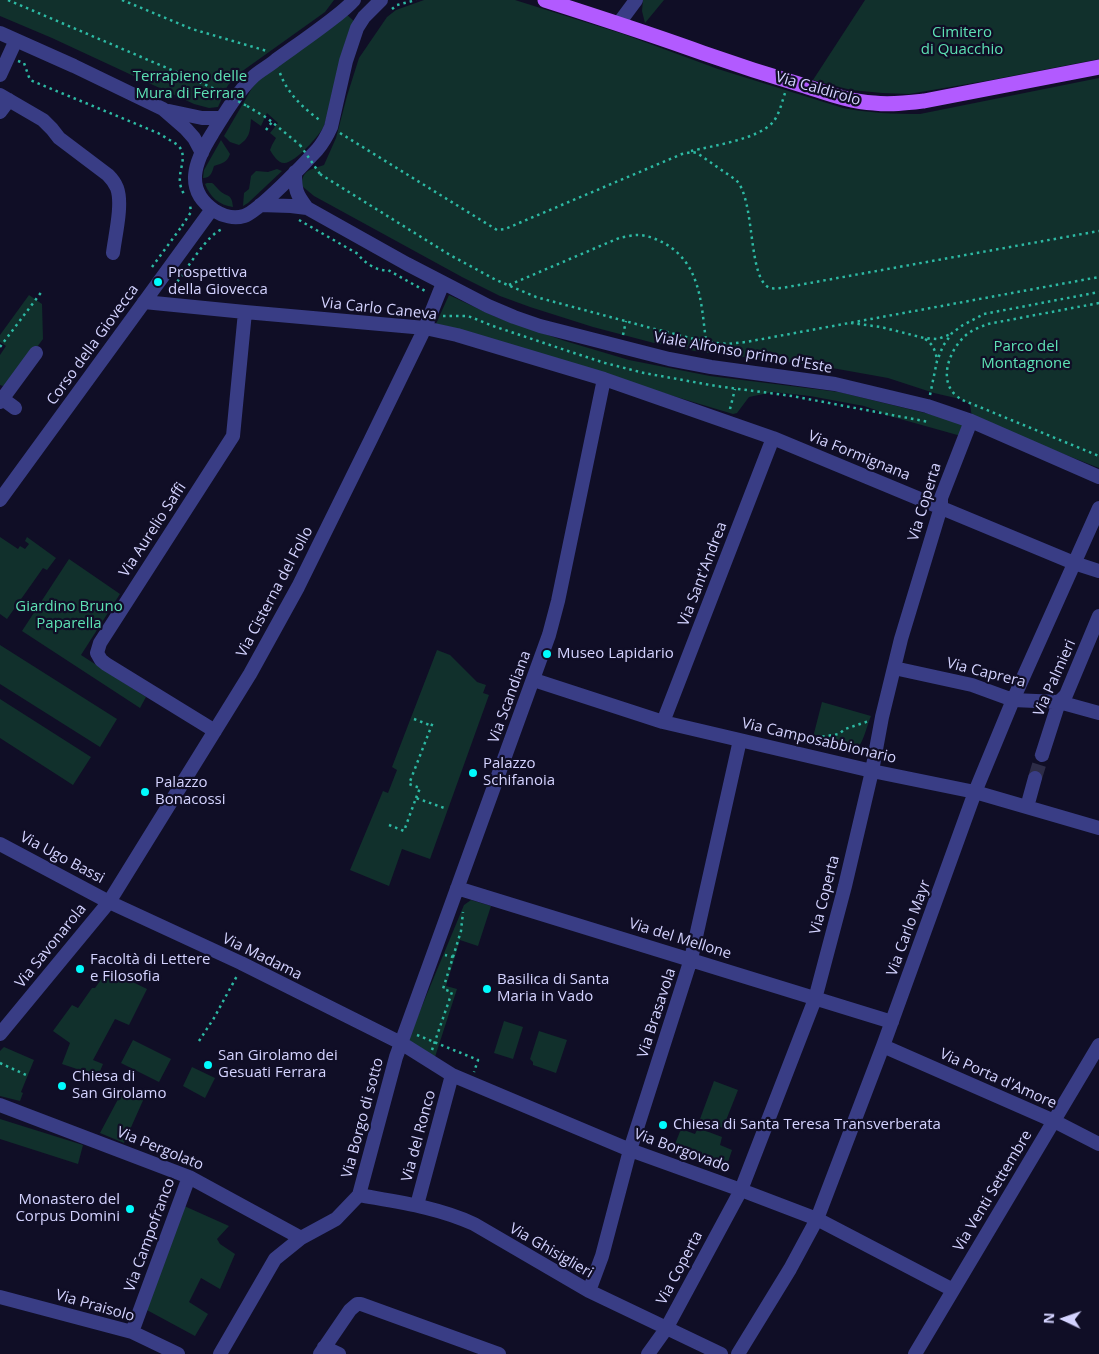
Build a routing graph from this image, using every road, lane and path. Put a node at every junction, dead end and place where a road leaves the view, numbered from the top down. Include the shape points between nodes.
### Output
1 (8, 0) edge
2 (122, 0) edge
3 (354, 0) edge
4 (381, 0) edge
5 (545, 0) edge
6 (636, 0) edge
7 (618, 23) junction
8 (0, 33) edge
9 (16, 40) junction
10 (8, 57) junction
11 (277, 59) junction
12 (1099, 68) edge
13 (0, 75) edge
14 (789, 81) junction
15 (4, 97) edge
16 (241, 102) junction
17 (163, 109) junction
18 (0, 112) edge
19 (222, 118) junction
20 (272, 122) junction
21 (331, 128) junction
22 (266, 130) dead end
23 (687, 152) junction
24 (202, 154) junction
25 (296, 172) junction
26 (184, 194) dead end
27 (189, 200) dead end
28 (260, 205) junction
29 (307, 208) junction
30 (212, 209) junction
31 (298, 220) dead end
32 (1099, 231) edge
33 (194, 234) junction
34 (206, 243) dead end
35 (113, 253) dead end
36 (1099, 277) edge
37 (443, 283) junction
38 (509, 285) junction
39 (43, 290) dead end
40 (1099, 292) edge
41 (437, 298) junction
42 (144, 302) junction
43 (1099, 303) edge
44 (245, 312) junction
45 (848, 323) junction
46 (425, 328) junction
47 (952, 333) junction
48 (924, 338) junction
49 (706, 342) junction
50 (0, 347) edge
51 (36, 353) dead end
52 (937, 361) junction
53 (604, 379) junction
54 (735, 389) dead end
55 (1, 399) edge
56 (927, 406) junction
57 (15, 408) dead end
58 (971, 421) junction
59 (726, 422) junction
60 (773, 438) junction
61 (1099, 456) edge
62 (1099, 477) edge
63 (0, 500) edge
64 (941, 508) junction
65 (1099, 508) edge
66 (1074, 563) junction
67 (1099, 571) edge
68 (1099, 616) edge
69 (894, 668) junction
70 (534, 680) junction
71 (1013, 700) junction
72 (1059, 702) junction
73 (1099, 713) edge
74 (882, 717) junction
75 (414, 719) dead end
76 (663, 722) junction
77 (215, 731) junction
78 (740, 740) junction
79 (805, 755) junction
80 (1042, 755) tunnel mouth
81 (872, 771) junction
82 (1035, 778) tunnel mouth
83 (976, 792) junction
84 (416, 798) junction
85 (1027, 807) junction
86 (447, 809) dead end
87 (389, 825) dead end
88 (1099, 828) edge
89 (0, 844) edge
90 (457, 888) junction
91 (109, 902) junction
92 (434, 952) junction
93 (453, 957) junction
94 (691, 959) junction
95 (241, 963) junction
96 (815, 999) junction
97 (892, 1022) junction
98 (0, 1034) edge
99 (403, 1037) junction
100 (199, 1041) dead end
101 (435, 1042) junction
102 (1099, 1045) edge
103 (883, 1046) junction
104 (429, 1061) junction
105 (0, 1064) edge
106 (26, 1075) dead end
107 (452, 1075) junction
108 (470, 1082) junction
109 (0, 1105) edge
110 (1054, 1121) junction
111 (1099, 1144) edge
112 (630, 1150) junction
113 (189, 1177) junction
114 (741, 1190) junction
115 (359, 1195) junction
116 (417, 1206) junction
117 (817, 1219) junction
118 (302, 1238) junction
119 (953, 1290) junction
120 (589, 1292) junction
121 (0, 1296) edge
122 (666, 1329) junction
123 (132, 1332) junction
124 (322, 1351) edge
125 (178, 1354) edge
126 (220, 1354) edge
127 (339, 1354) edge
128 (499, 1354) edge
129 (648, 1354) edge
130 (721, 1354) edge
131 (738, 1354) edge
132 (915, 1354) edge

1 - 16 path, bridge
2 - 11 path via 192,30 273,53
3 - 11 street
4 - 21 street via 357,28
5 - 7 main road, Via Caldirolo
6 - 7 street
7 - 14 main road, Via Caldirolo
8 - 9 street
9 - 10 street
9 - 17 street
10 - 13 street
10 - 26 path via 24,63 30,80 158,133 178,145 183,155 179,177
11 - 16 street via 242,89
11 - 21 path via 286,88 310,113
12 - 14 main road, Via Caldirolo via 899,104 857,101
14 - 23 path via 777,115 764,129 751,136
15 - 18 street
15 - 35 street via 43,120 59,138 113,181 119,206
16 - 19 street
16 - 20 path
17 - 19 street via 202,118
17 - 24 street via 186,128
19 - 24 street
20 - 22 path
20 - 38 path, bridge via 300,145 320,174 450,255
21 - 23 path via 498,230
21 - 25 street via 317,150
23 - 32 path via 697,153 740,184 745,196 756,265 764,284 770,288
24 - 30 street via 195,182 201,199
25 - 28 street
25 - 29 street via 296,192
27 - 33 path via 191,212 182,226
28 - 29 street
28 - 30 street via 240,217 230,217
29 - 37 street, Viale Alfonso primo d'Este
30 - 33 street, Corso della Giovecca
31 - 41 path via 382,271 388,270
33 - 34 path
33 - 42 street, Corso della Giovecca
36 - 45 path
37 - 41 street, Via Cisterna del Follo
37 - 56 street, Viale Alfonso primo d'Este via 488,306 540,326 697,364 835,384
38 - 49 path via 536,297
38 - 49 path via 619,238 638,235 654,238 674,250 691,268 700,294
39 - 50 path
40 - 47 path via 984,314
41 - 46 street, Via Cisterna del Follo
42 - 44 street, Via Carlo Caneva
42 - 63 street, Corso della Giovecca
43 - 61 path via 988,324 974,330 963,337 947,370 947,380 960,400
44 - 46 street, Via Carlo Caneva
44 - 77 street, Via Aurelio Saffi via 233,436 100,643 97,653 106,664
45 - 48 path
45 - 49 path via 746,342
46 - 53 street, Via Carlo Caneva
46 - 77 street, Via Cisterna del Follo via 298,587
47 - 48 path via 938,339
47 - 52 path
48 - 52 path via 935,351
51 - 55 street
52 - 56 path
53 - 59 street, Via Formignana
53 - 70 street, Via Scandiana via 558,602
54 - 59 path
55 - 57 street
56 - 58 street, Viale Alfonso primo d'Este
58 - 62 street, Viale Alfonso primo d'Este
58 - 64 street, Via Coperta via 941,498
59 - 60 street, Via Formignana
60 - 64 street, Via Formignana
60 - 76 street, Via Sant'Andrea
64 - 66 street, Via Formignana
64 - 69 street, Via Coperta
65 - 66 street, Via Carlo Mayr
66 - 67 street, Via Formignana
66 - 71 street, Via Carlo Mayr
68 - 72 street, Via Palmieri via 1066,696
69 - 71 street, Via Caprera via 972,685
69 - 74 street, Via Coperta
70 - 76 street, Via Camposabbionario
70 - 90 street, Via Scandiana
71 - 72 street, Via Caprera
71 - 83 street, Via Carlo Mayr
72 - 73 street, Via Caprera
72 - 80 street, Via Palmieri
74 - 79 path via 839,734 808,738
74 - 81 street, Via Coperta
75 - 84 path via 432,724 409,784 420,788
76 - 78 street, Via Camposabbionario
77 - 91 street, Via Cisterna del Follo
78 - 79 street, Via Camposabbionario
78 - 94 street, Via Brasavola
79 - 81 street, Via Camposabbionario
81 - 83 street, Via Camposabbionario
81 - 96 street, Via Coperta
82 - 85 street
83 - 85 street, Via Camposabbionario
83 - 97 street, Via Carlo Mayr
84 - 86 path
84 - 87 path via 404,831
85 - 88 street, Via Camposabbionario
89 - 91 street, Via Ugo Bassi
90 - 92 street, Via Scandiana
90 - 93 path via 464,905
90 - 94 street, Via del Mellone
91 - 95 street, Via Madama
91 - 98 street, Via Savonarola
92 - 93 path
92 - 99 street, Via Scandiana
93 - 101 path via 443,989 452,992
94 - 96 street, Via del Mellone
94 - 112 street, Via Brasavola
95 - 99 street, Via Madama
95 - 100 path via 239,972
96 - 97 street, Via del Mellone
96 - 114 street, Via Coperta
97 - 103 street, Via Carlo Mayr
99 - 101 path
99 - 104 street, Via Borgovado
99 - 115 street, Via Borgo di sotto
101 - 104 path
101 - 108 path via 478,1060
102 - 110 street, Via Venti Settembre
103 - 110 street, Via Porta d'Amore
103 - 117 street, Via Carlo Mayr
104 - 107 street, Via Borgovado
105 - 106 path
107 - 108 street, Via Borgovado
107 - 116 street, Via del Ronco
108 - 112 street, Via Borgovado
109 - 113 street, Via Pergolato
110 - 111 street, Via Porta d'Amore
110 - 119 street, Via Venti Settembre
112 - 114 street, Via Borgovado
112 - 120 street, Via Brasavola via 602,1256
113 - 118 street, Via Pergolato
113 - 123 street, Via Campofranco
114 - 117 street, Via Borgovado
114 - 122 street, Via Coperta
115 - 116 street, Via Ghisiglieri
115 - 118 street, Via Borgo di sotto via 336,1219
116 - 120 street, Via Ghisiglieri via 454,1215 474,1224
117 - 119 street, Via Borgovado
117 - 131 street, Via Carlo Mayr
118 - 126 street, Via Borgo di sotto via 276,1259
119 - 132 street, Via Venti Settembre
120 - 122 street, Via Ghisiglieri
121 - 123 street, Via Praisolo
122 - 129 street, Via Coperta
122 - 130 street, Via Ghisiglieri
123 - 125 street, Via Praisolo
124 - 127 street
124 - 128 street via 350,1310 361,1304

